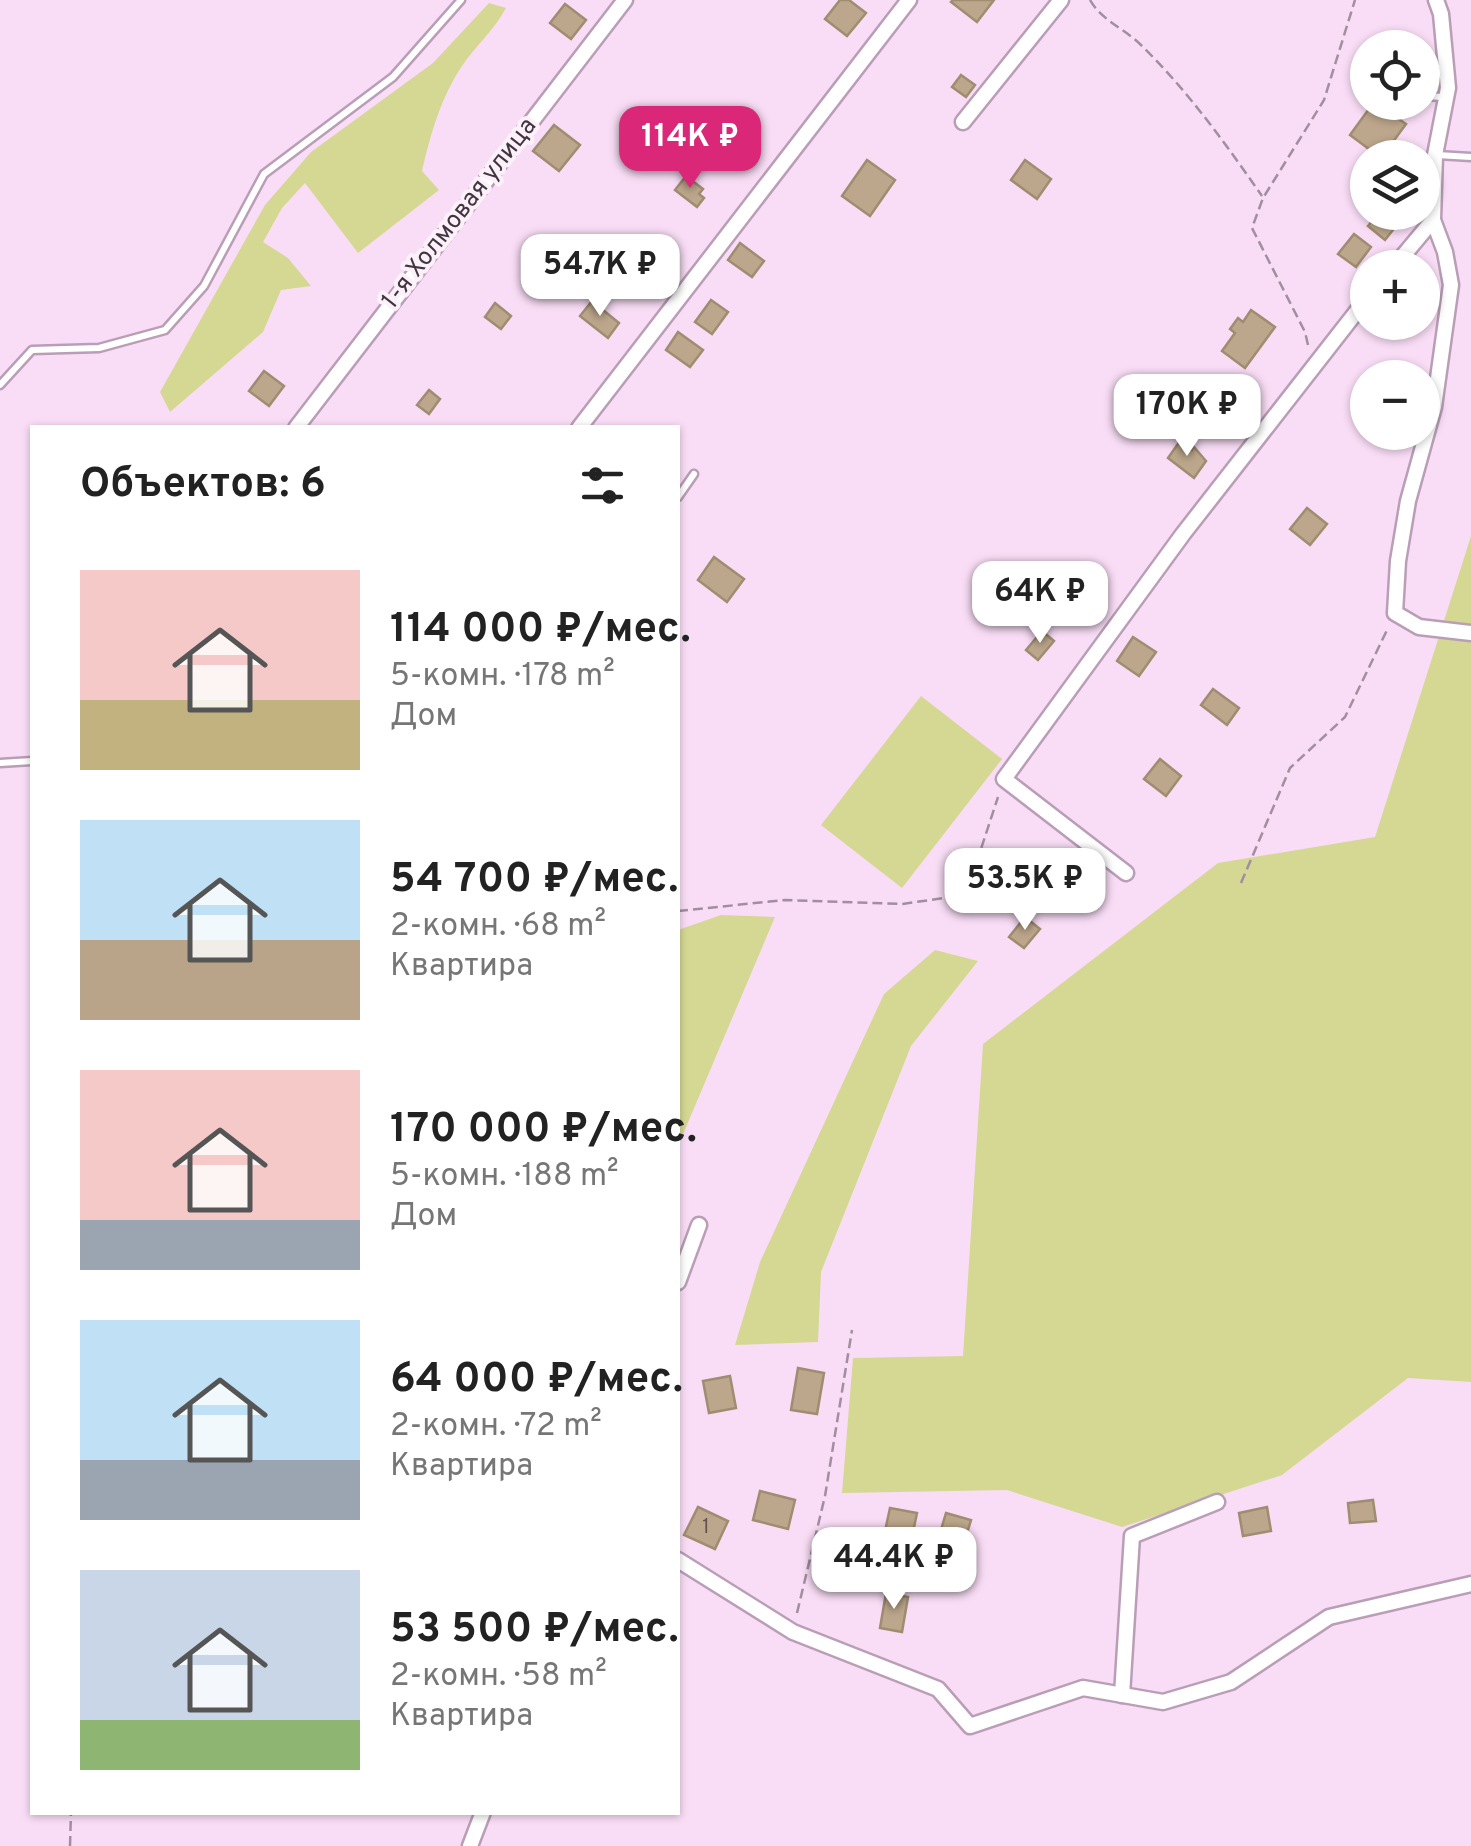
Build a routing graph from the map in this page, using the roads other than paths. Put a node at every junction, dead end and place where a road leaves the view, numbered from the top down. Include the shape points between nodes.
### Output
1 (461, 0) edge
2 (625, 0) edge
3 (909, 0) edge
4 (1061, 0) edge
5 (1436, 0) edge
6 (1440, 97) edge
7 (1446, 97) junction
8 (962, 122) dead end
9 (1438, 140) edge
10 (1440, 155) edge
11 (1471, 157) edge
12 (1425, 230) edge
13 (1437, 230) edge
14 (1408, 250) edge
15 (1350, 320) edge
16 (0, 385) edge
17 (298, 425) edge
18 (581, 425) edge
19 (694, 474) dead end
20 (680, 494) edge
21 (1471, 632) edge
22 (30, 761) edge
23 (0, 763) edge
24 (1126, 873) dead end
25 (699, 1225) dead end
26 (680, 1277) edge
27 (1217, 1502) dead end
28 (680, 1561) edge
29 (1471, 1584) edge
30 (1122, 1695) junction
31 (482, 1815) edge
32 (470, 1846) edge

1 - 16 lane via 393,78 264,174 204,286 165,330 99,348 32,350
2 - 17 street, 1-я Холмовая улица
3 - 18 street
4 - 8 street
5 - 7 street
6 - 7 lane
7 - 9 street
10 - 11 lane
12 - 14 street
13 - 21 street via 1450,286 1434,406 1398,560 1396,613 1419,627
15 - 24 street via 1182,534 1004,779
19 - 20 lane
22 - 23 lane
25 - 26 street
27 - 30 street via 1132,1536
28 - 30 street via 793,1632 938,1690 970,1726 1083,1688
29 - 30 street via 1329,1617 1232,1682 1163,1702
31 - 32 street

